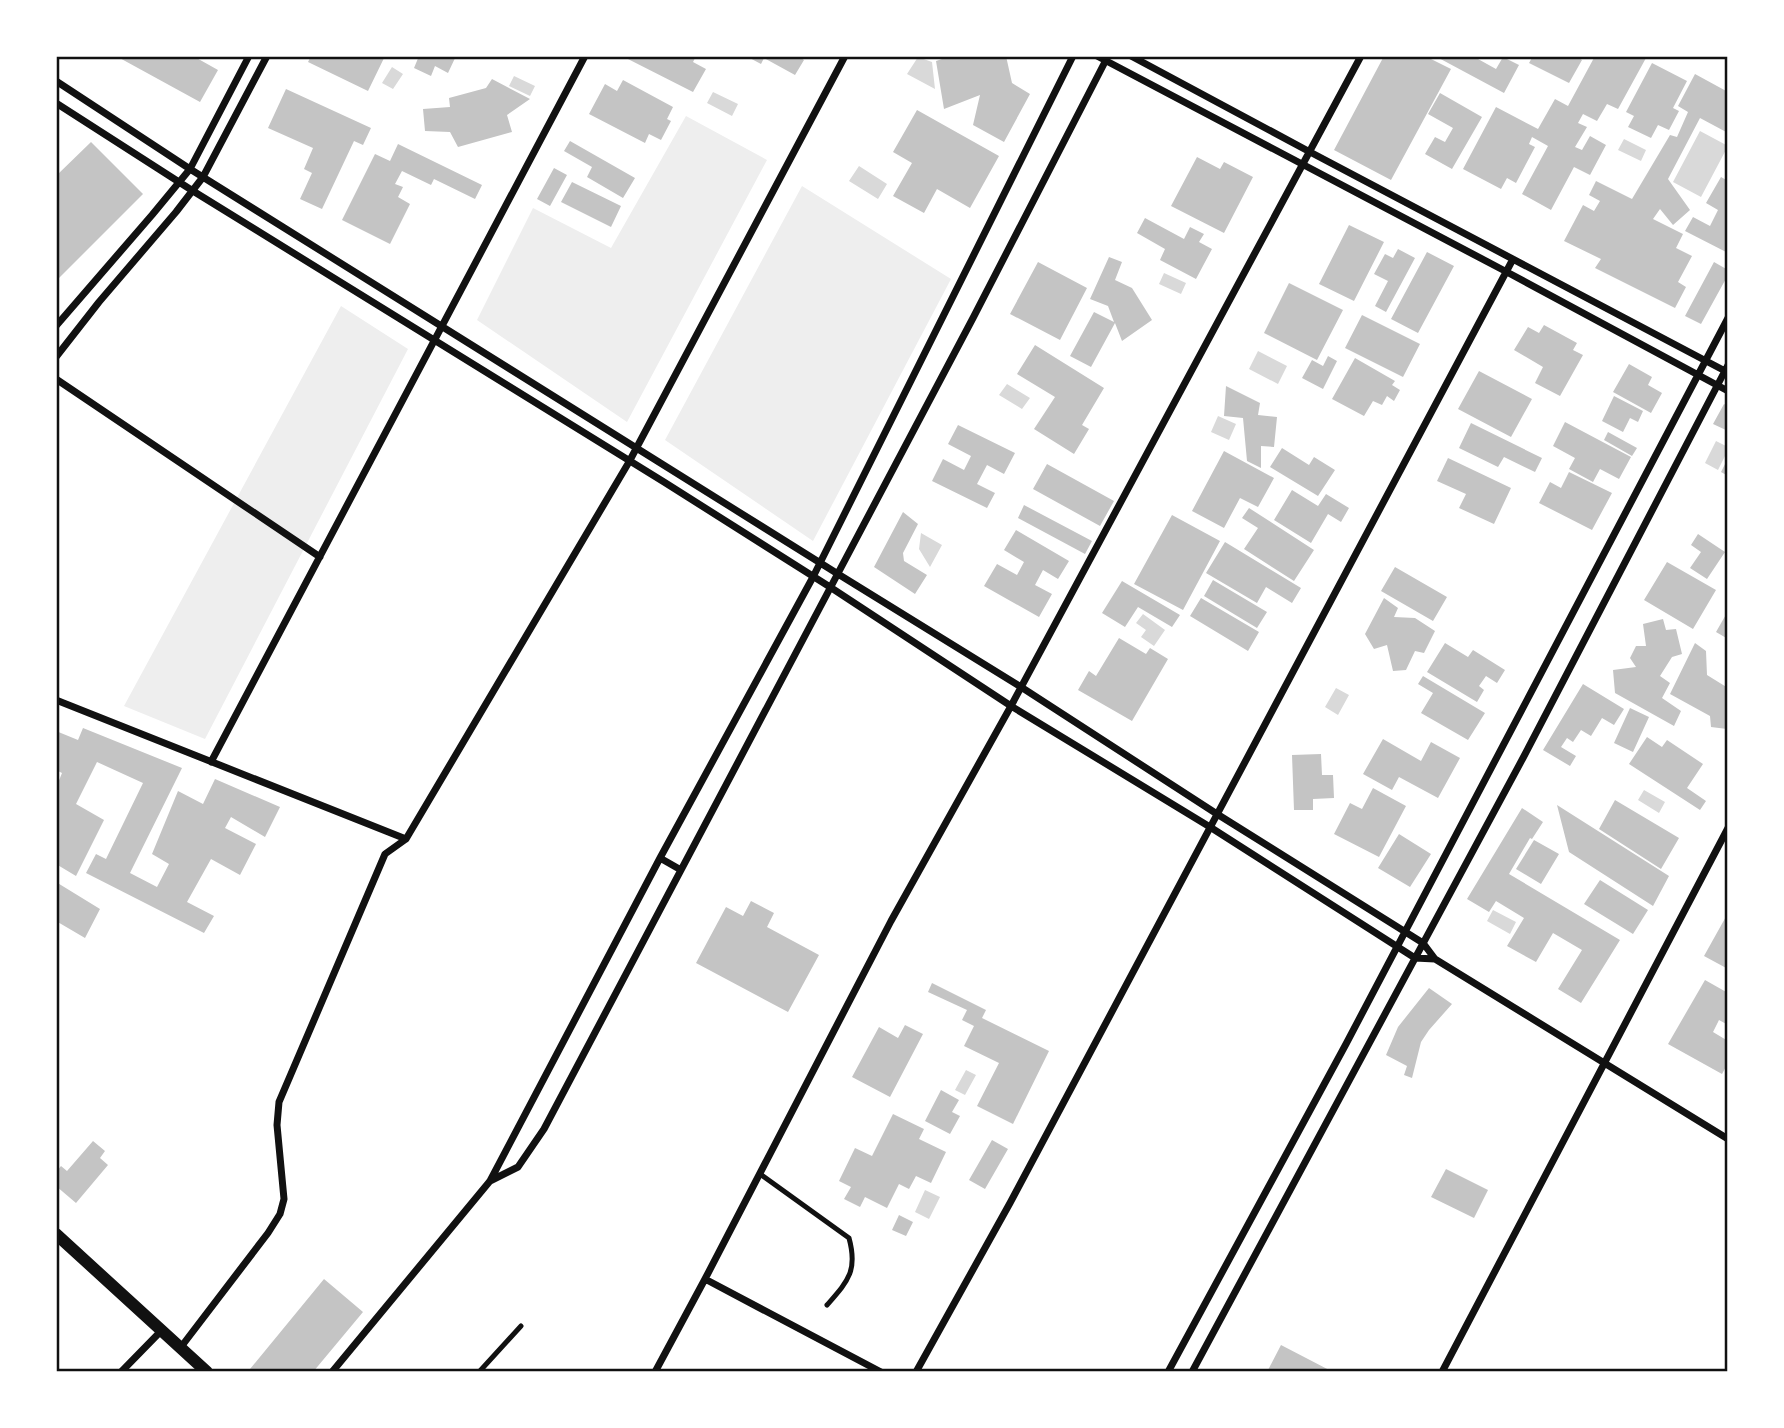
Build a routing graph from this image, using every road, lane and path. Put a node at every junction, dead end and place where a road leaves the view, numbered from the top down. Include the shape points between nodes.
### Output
1 (249, 56) edge
2 (267, 56) edge
3 (584, 56) edge
4 (845, 56) edge
5 (1073, 56) edge
6 (1097, 56) edge
7 (1131, 56) edge
8 (1361, 56) edge
9 (1106, 58) edge
10 (56, 81) edge
11 (56, 103) edge
12 (1310, 152) junction
13 (1303, 164) junction
14 (190, 169) junction
15 (203, 177) junction
16 (178, 182) junction
17 (193, 191) junction
18 (1513, 259) junction
19 (1505, 271) junction
20 (1728, 318) edge
21 (56, 326) edge
22 (443, 326) junction
23 (436, 339) junction
24 (56, 357) edge
25 (1706, 360) junction
26 (1727, 369) edge
27 (1698, 375) junction
28 (56, 379) edge
29 (1717, 385) junction
30 (1728, 391) edge
31 (637, 447) junction
32 (629, 462) junction
33 (320, 557) junction
34 (820, 563) junction
35 (838, 574) junction
36 (813, 577) junction
37 (830, 587) junction
38 (1021, 687) junction
39 (56, 700) edge
40 (1011, 706) junction
41 (211, 762) junction
42 (1217, 814) junction
43 (1210, 827) junction
44 (1728, 828) edge
45 (406, 839) junction
46 (660, 858) junction
47 (681, 870) junction
48 (1405, 932) junction
49 (1423, 943) junction
50 (1397, 946) junction
51 (1415, 958) junction
52 (1435, 959) junction
53 (1605, 1064) junction
54 (1728, 1139) edge
55 (760, 1174) junction
56 (490, 1181) junction
57 (56, 1234) edge
58 (705, 1279) junction
59 (827, 1305) dead end
60 (521, 1326) dead end
61 (162, 1330) junction
62 (181, 1348) junction
63 (121, 1372) edge
64 (207, 1372) edge
65 (332, 1372) edge
66 (479, 1372) edge
67 (655, 1372) edge
68 (881, 1372) edge
69 (916, 1372) edge
70 (1168, 1372) edge
71 (1192, 1372) edge
72 (1442, 1372) edge

1 - 14 street
2 - 15 street
3 - 22 street
4 - 31 street
5 - 34 street
6 - 9 street
7 - 12 street
8 - 12 street
9 - 13 street
9 - 35 street
10 - 14 street
11 - 16 street
12 - 13 street
12 - 18 street
13 - 19 street
13 - 38 street
14 - 15 street
14 - 16 street
15 - 17 street
15 - 22 street
16 - 17 street
16 - 21 street
17 - 23 street
17 - 24 street
18 - 19 street
18 - 25 street
19 - 27 street
19 - 42 street
20 - 25 street
22 - 23 street
22 - 31 street
23 - 32 street
23 - 33 street
25 - 26 street
25 - 27 street
26 - 29 street
27 - 29 street
27 - 48 street
28 - 33 street
29 - 30 street
29 - 49 street
31 - 32 street
31 - 34 street
32 - 36 street
32 - 45 street
33 - 41 street
34 - 35 street
34 - 36 street
35 - 37 street
35 - 38 street
36 - 37 street
36 - 46 street
37 - 40 street
37 - 47 street
38 - 40 street
38 - 42 street
39 - 41 street
40 - 43 street
40 - 55 street via 891,921
41 - 45 street
42 - 43 street
42 - 48 street
43 - 50 street
43 - 69 street
44 - 53 street
45 - 62 street via 386,854 279,1102 281,1214
46 - 47 street
46 - 56 street
47 - 56 street via 544,1129 518,1167
48 - 49 street
48 - 50 street
49 - 51 street
49 - 52 street
50 - 51 street
50 - 70 street
51 - 52 street
51 - 71 street
52 - 53 street
53 - 54 street
53 - 72 street
55 - 58 street
55 - 59 lane via 849,1238 853,1270
56 - 65 street
57 - 61 street
58 - 67 street
58 - 68 street
60 - 66 lane
61 - 62 street
61 - 63 street
62 - 64 street

